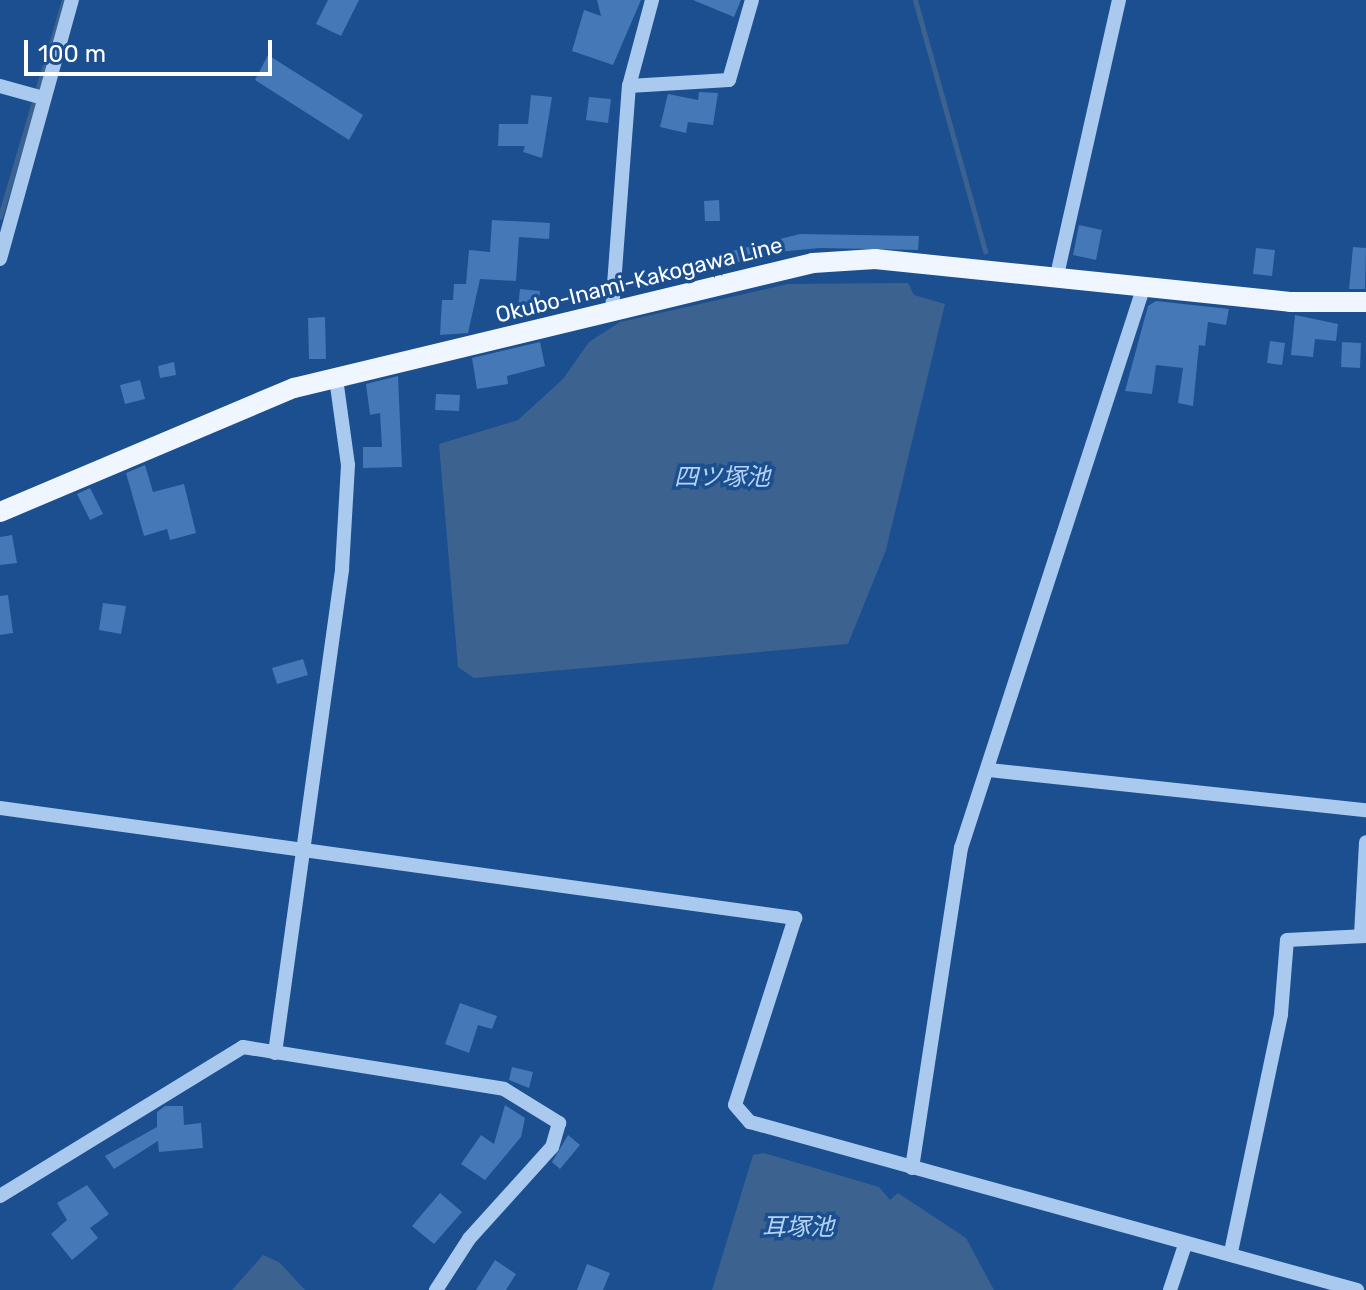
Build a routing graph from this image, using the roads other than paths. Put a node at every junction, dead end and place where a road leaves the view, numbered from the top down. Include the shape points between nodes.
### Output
1 (72, 0) edge
2 (652, 0) edge
3 (752, 0) edge
4 (1119, 0) edge
5 (0, 86) edge
6 (629, 86) junction
7 (43, 98) junction
8 (0, 259) edge
9 (1057, 275) junction
10 (1143, 289) junction
11 (1366, 302) edge
12 (612, 311) junction
13 (336, 379) junction
14 (0, 512) edge
15 (989, 770) junction
16 (0, 808) edge
17 (1366, 810) edge
18 (1366, 842) edge
19 (306, 846) junction
20 (1364, 936) edge
21 (275, 1053) junction
22 (912, 1168) junction
23 (0, 1196) edge
24 (1185, 1245) junction
25 (1231, 1252) junction
26 (436, 1290) edge
27 (1170, 1290) edge
28 (1357, 1290) edge

1 - 7 street
2 - 6 street
3 - 6 street via 729,80
4 - 9 street
5 - 7 street
6 - 12 street
7 - 8 street
9 - 10 main road, Okubo-Inami-Kakogawa Line
9 - 12 main road, Okubo-Inami-Kakogawa Line via 875,259 813,263
10 - 11 main road, Okubo-Inami-Kakogawa Line
10 - 15 street
12 - 13 main road, Okubo-Inami-Kakogawa Line
13 - 14 main road, Okubo-Inami-Kakogawa Line via 191,427
13 - 19 street via 348,465 343,555
15 - 17 street
15 - 22 street via 961,848
16 - 19 street
18 - 20 street
19 - 21 street
19 - 22 street via 795,918 735,1105 750,1122
20 - 25 street via 1287,940 1281,1014
21 - 23 street via 243,1047
21 - 26 street via 504,1089 559,1123 552,1147 469,1239
22 - 24 street
24 - 25 street
24 - 27 street
25 - 28 street

